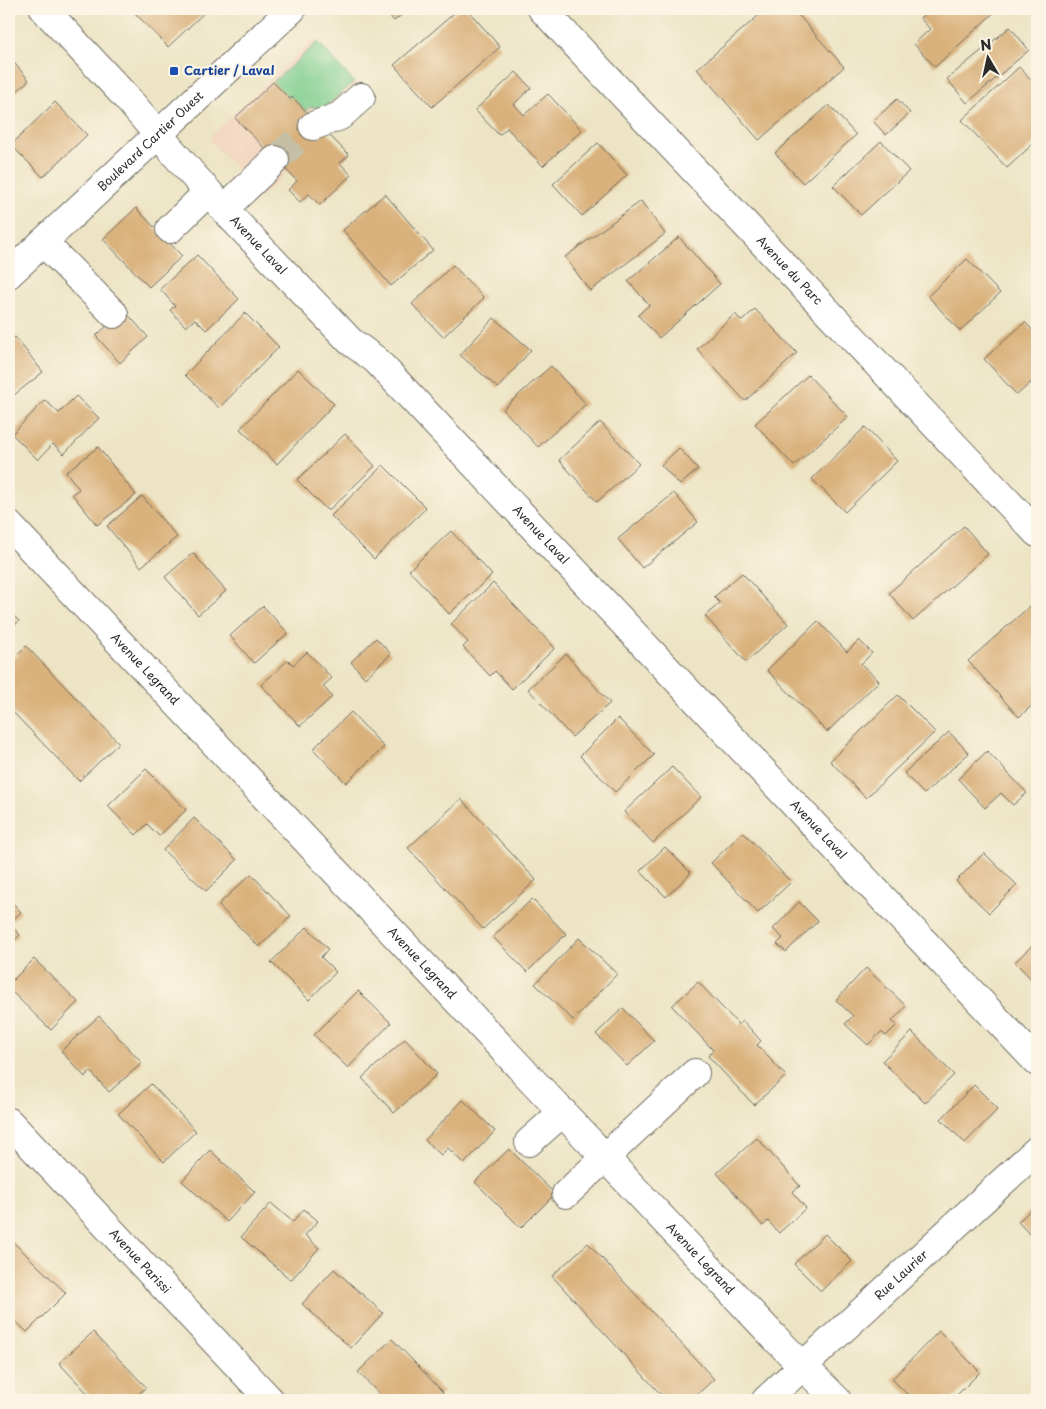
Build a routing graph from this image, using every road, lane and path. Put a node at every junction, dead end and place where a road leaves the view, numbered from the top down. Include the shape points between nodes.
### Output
1 (44, 9) edge
2 (292, 9) edge
3 (542, 9) edge
4 (360, 97) dead end
5 (313, 126) tunnel mouth
6 (158, 136) junction
7 (275, 160) tunnel mouth
8 (216, 200) junction
9 (170, 229) dead end
10 (43, 242) junction
11 (9, 274) edge
12 (114, 314) dead end
13 (9, 525) edge
14 (1037, 533) edge
15 (1037, 1062) edge
16 (695, 1074) dead end
17 (562, 1112) junction
18 (9, 1122) edge
19 (529, 1142) dead end
20 (1037, 1150) edge
21 (605, 1157) junction
22 (566, 1194) dead end
23 (803, 1365) junction
24 (270, 1400) edge
25 (766, 1400) edge
26 (837, 1400) edge

1 - 6 street, Avenue Laval
2 - 6 street, Boulevard Cartier Ouest
3 - 14 street, Avenue du Parc
4 - 5 street via 340,116
6 - 8 street, Avenue Laval
6 - 10 street, Boulevard Cartier Ouest
7 - 8 street
8 - 9 street
8 - 15 street, Avenue Laval via 350,341 376,360
10 - 11 street, Boulevard Cartier Ouest
10 - 12 street
13 - 17 street, Avenue Legrand
16 - 21 street
17 - 19 street
17 - 21 street, Avenue Legrand
18 - 24 street, Avenue Parissi
20 - 23 street, Rue Laurier
21 - 22 street
21 - 23 street, Avenue Legrand
23 - 25 street, Rue Laurier
23 - 26 street, Avenue Legrand

